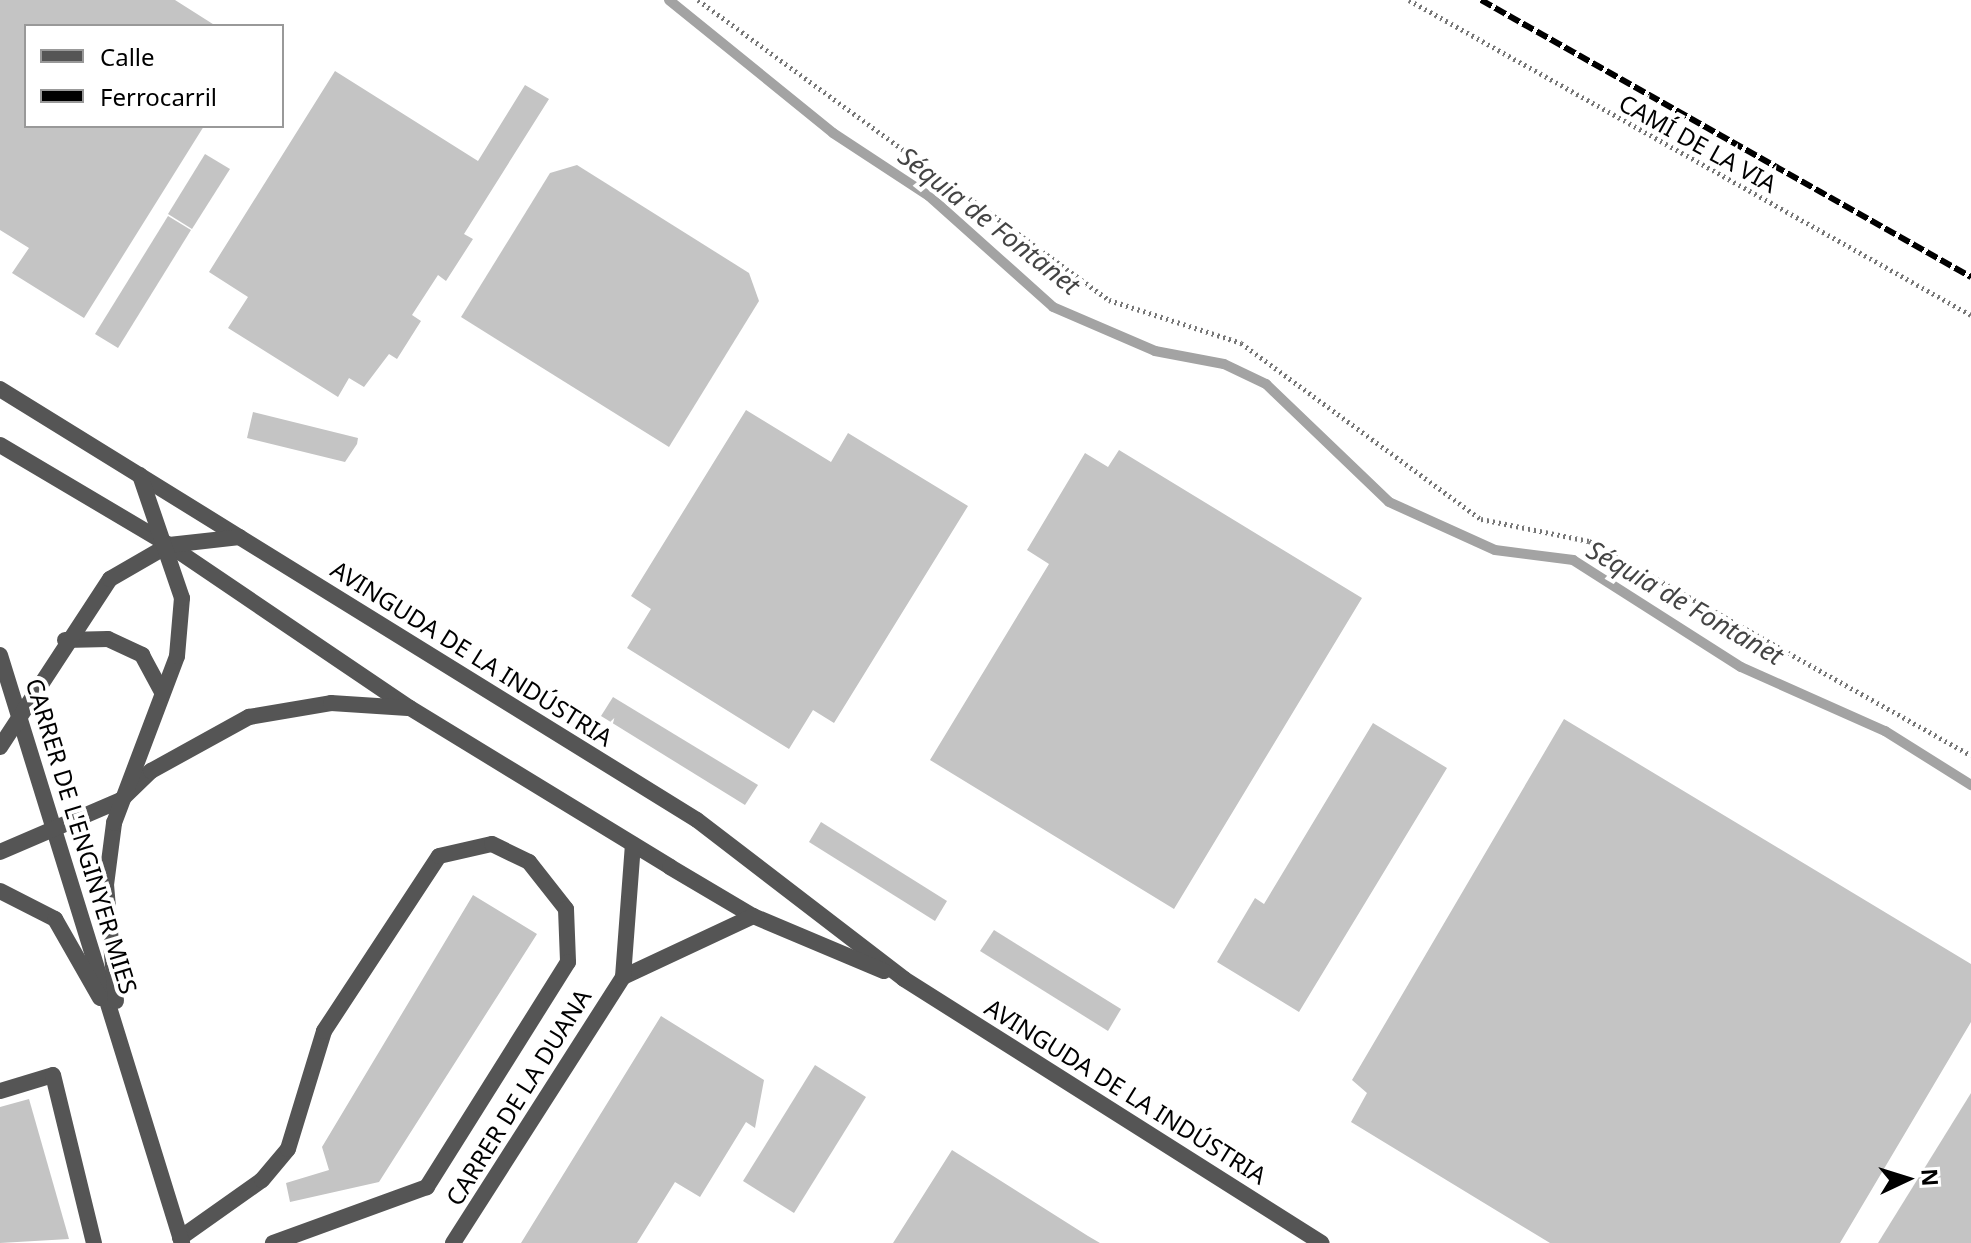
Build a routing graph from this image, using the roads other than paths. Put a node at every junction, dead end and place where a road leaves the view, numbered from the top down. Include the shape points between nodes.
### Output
1 (0, 389) edge
2 (0, 445) edge
3 (140, 475) junction
4 (240, 537) junction
5 (169, 545) junction
6 (65, 640) junction
7 (0, 655) edge
8 (162, 692) junction
9 (410, 708) junction
10 (20, 716) junction
11 (0, 747) edge
12 (121, 800) junction
13 (53, 832) junction
14 (633, 844) junction
15 (0, 852) edge
16 (0, 891) edge
17 (753, 916) junction
18 (623, 977) junction
19 (904, 979) junction
20 (118, 1031) junction
21 (0, 1091) edge
22 (181, 1240) edge
23 (94, 1243) edge
24 (273, 1243) edge
25 (453, 1243) edge
26 (1322, 1243) edge

1 - 3 street, AVINGUDA DE LA INDÚSTRIA
2 - 5 street, AVINGUDA DE LA INDÚSTRIA
3 - 4 street, AVINGUDA DE LA INDÚSTRIA
3 - 5 street, CARRER DE L'ENGINYER MIES
4 - 5 street
4 - 19 street, AVINGUDA DE LA INDÚSTRIA via 697,820
5 - 6 street via 110,579
5 - 8 street, CARRER DE L'ENGINYER MIES via 182,598 177,656
5 - 9 street, AVINGUDA DE LA INDÚSTRIA
6 - 8 street via 108,639 142,655
6 - 10 street
7 - 10 street, CARRER DE L'ENGINYER MIES
8 - 12 street, CARRER DE L'ENGINYER MIES
9 - 12 street via 331,703 249,717 151,771
9 - 14 street, AVINGUDA DE LA INDÚSTRIA
10 - 11 street
10 - 13 street, CARRER DE L'ENGINYER MIES
12 - 13 street
12 - 20 street, CARRER DE L'ENGINYER MIES via 106,885
13 - 15 street
13 - 20 street, CARRER DE L'ENGINYER MIES
14 - 17 street, AVINGUDA DE LA INDÚSTRIA
14 - 18 street, CARRER DE LA DUANA
16 - 20 street via 55,919
17 - 18 street, CARRER DE LA DUANA
17 - 19 street, AVINGUDA DE LA INDÚSTRIA
18 - 25 street, CARRER DE LA DUANA
19 - 26 street, AVINGUDA DE LA INDÚSTRIA
20 - 22 street, CARRER DE L'ENGINYER MIES
21 - 23 street via 53,1075
22 - 24 street via 262,1180 288,1149 324,1031 439,856 492,844 529,862 566,909 568,962 427,1187

